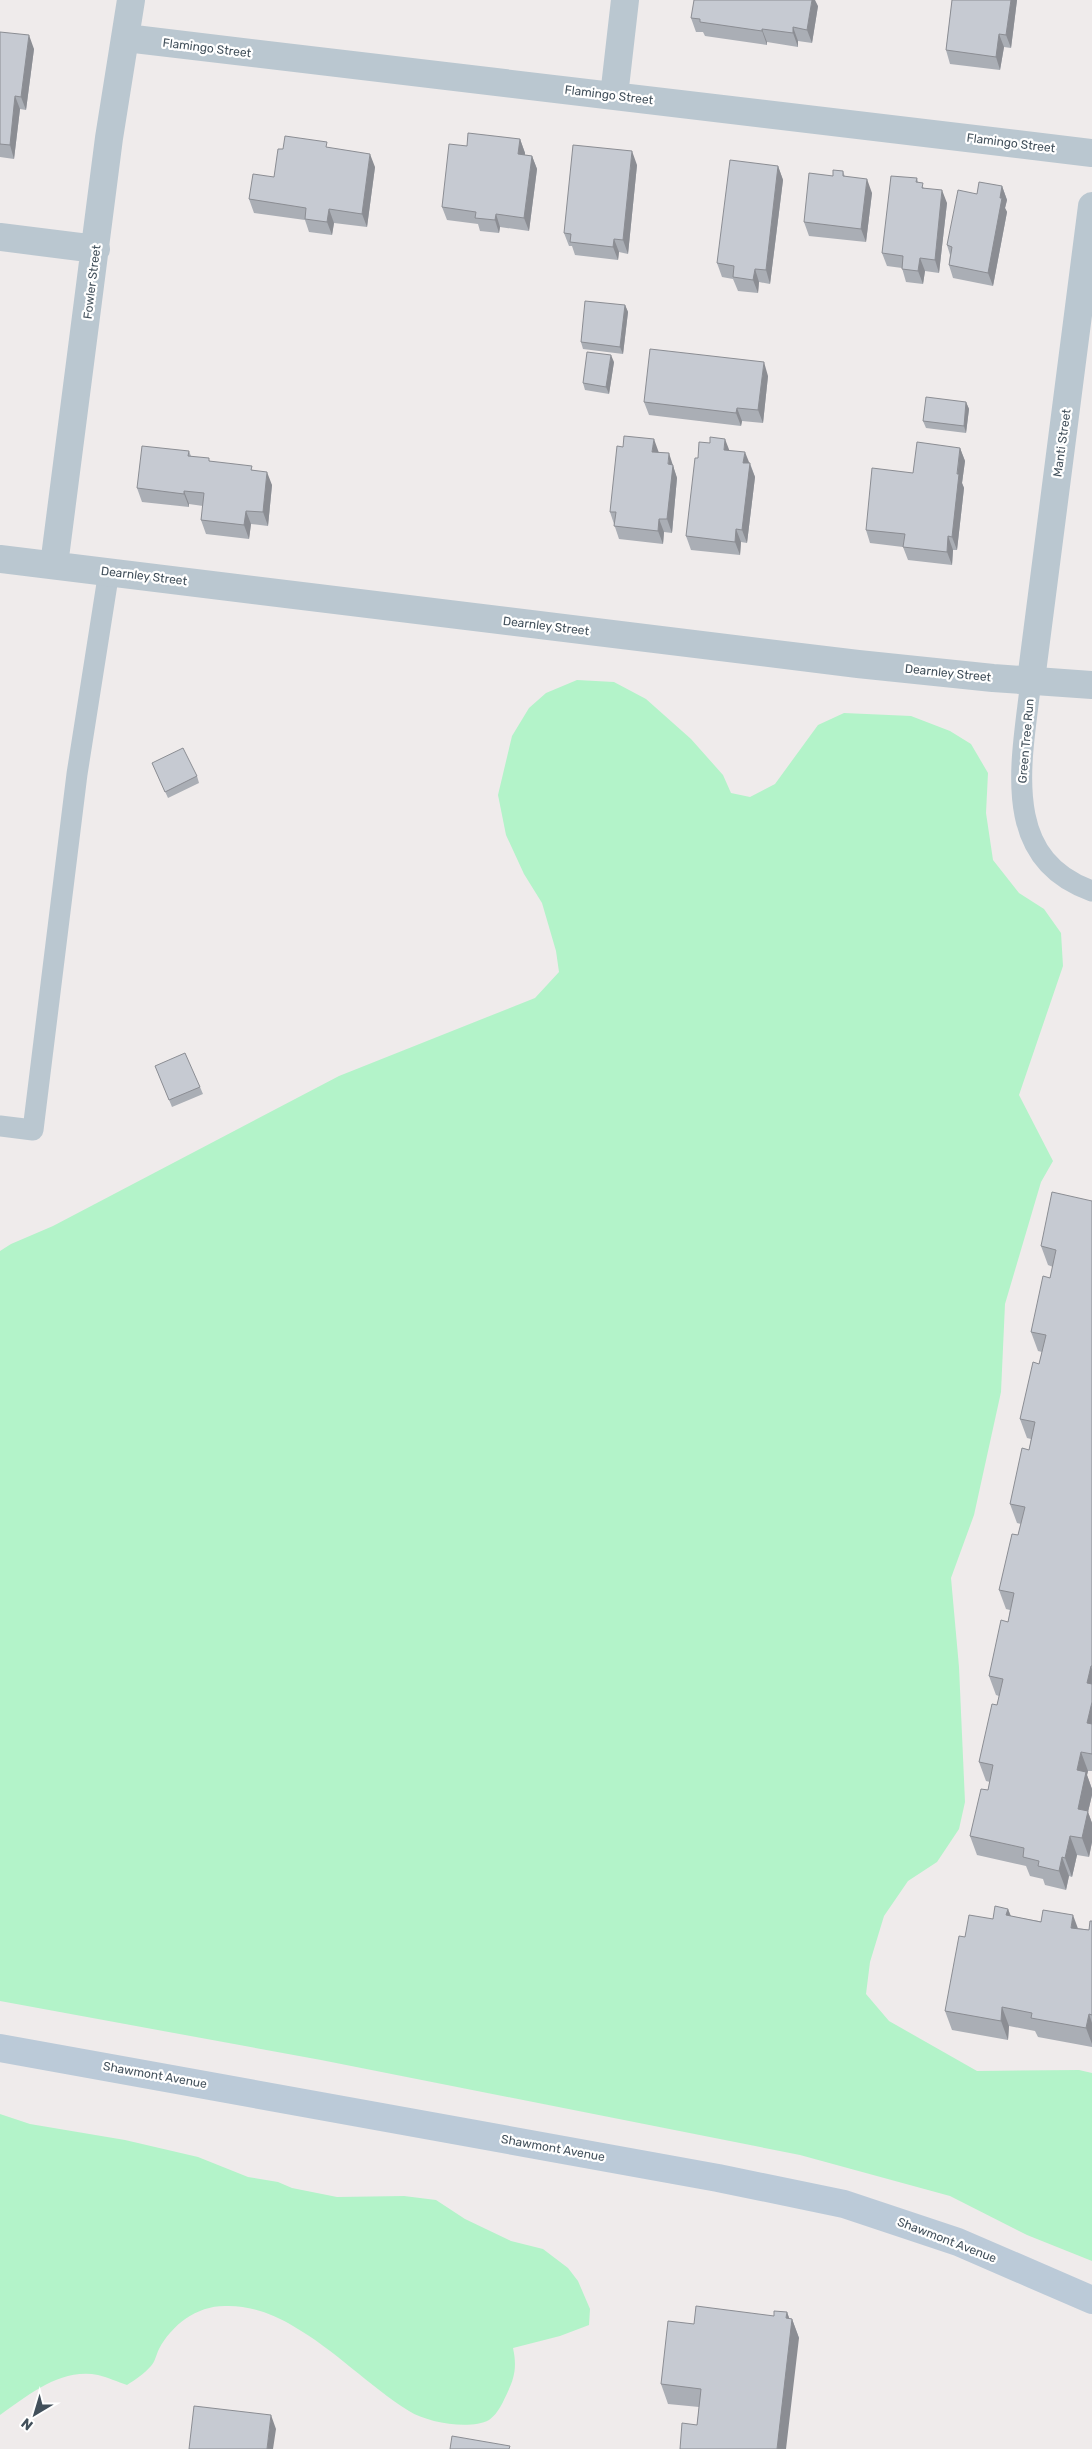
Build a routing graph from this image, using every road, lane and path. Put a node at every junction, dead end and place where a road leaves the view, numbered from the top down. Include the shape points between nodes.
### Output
1 (131, 0) edge
2 (625, 0) edge
3 (126, 38) junction
4 (614, 96) junction
5 (1092, 153) edge
6 (1092, 206) edge
7 (0, 238) edge
8 (96, 250) junction
9 (0, 559) edge
10 (54, 565) junction
11 (109, 571) junction
12 (1032, 680) junction
13 (1092, 685) edge
14 (1092, 891) edge
15 (0, 1126) edge
16 (0, 2048) edge
17 (1092, 2300) edge

1 - 3 street, Fowler Street
2 - 4 street
3 - 4 street, Flamingo Street
3 - 8 street, Fowler Street via 109,138
4 - 5 street, Flamingo Street
6 - 12 street, Manti Street
7 - 8 street
8 - 10 street, Fowler Street
9 - 10 street, Dearnley Street
10 - 11 street, Dearnley Street
11 - 12 street, Dearnley Street via 829,660
11 - 15 lane via 77,774 32,1130
12 - 13 street, Dearnley Street
12 - 14 lane, Green Tree Run via 1022,772 1022,800 1027,826 1034,844 1061,875
16 - 17 main road, Shawmont Avenue via 708,2176 844,2204 958,2242

